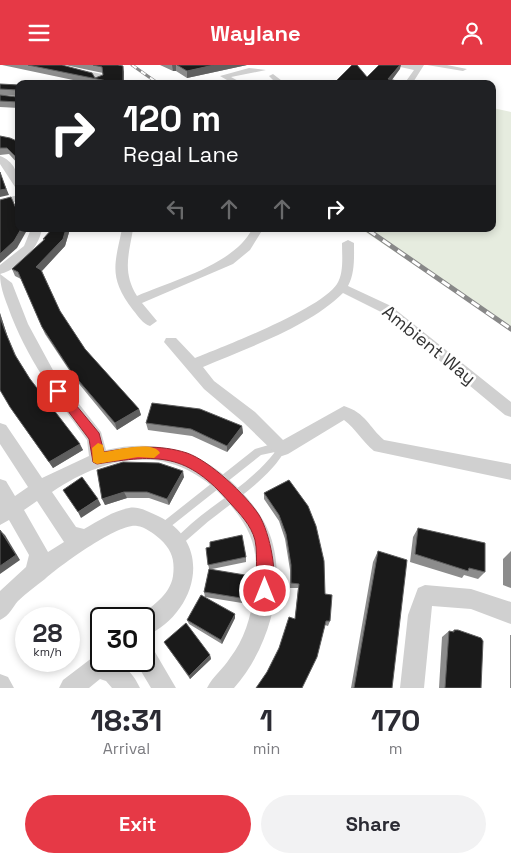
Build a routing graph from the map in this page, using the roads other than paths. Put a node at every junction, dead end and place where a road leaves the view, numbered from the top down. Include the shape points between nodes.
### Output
1 (46, 65) edge
2 (394, 65) edge
3 (430, 65) edge
4 (419, 67) edge
5 (462, 69) dead end
6 (263, 70) edge
7 (273, 76) dead end
8 (99, 79) edge
9 (232, 80) edge
10 (278, 80) edge
11 (411, 80) edge
12 (0, 159) edge
13 (15, 178) edge
14 (15, 191) edge
15 (0, 194) edge
16 (15, 199) edge
17 (0, 202) edge
18 (36, 232) edge
19 (126, 232) edge
20 (256, 232) edge
21 (348, 243) dead end
22 (0, 271) edge
23 (0, 278) edge
24 (341, 288) junction
25 (133, 302) junction
26 (150, 321) dead end
27 (171, 342) dead end
28 (194, 365) junction
29 (511, 411) edge
30 (0, 430) edge
31 (282, 449) junction
32 (97, 459) junction
33 (511, 472) edge
34 (220, 482) junction
35 (0, 487) edge
36 (38, 490) junction
37 (235, 498) junction
38 (7, 512) edge
39 (162, 528) junction
40 (86, 539) junction
41 (176, 544) junction
42 (35, 574) junction
43 (0, 609) edge
44 (511, 613) edge
45 (155, 617) edge
46 (90, 672) edge
47 (113, 672) edge
48 (154, 672) edge
49 (0, 685) edge
50 (2, 688) edge
51 (71, 688) edge
52 (128, 688) edge
53 (164, 688) edge
54 (219, 688) edge
55 (412, 688) edge

1 - 8 street via 99,76
2 - 4 street
3 - 5 street
4 - 11 street
6 - 9 street via 224,76
7 - 10 street
12 - 13 street
14 - 15 street
16 - 17 street
18 - 22 street via 29,247
19 - 25 street via 121,255 122,279
20 - 25 street via 241,254 230,261
21 - 24 street via 345,279
23 - 32 street via 6,283 21,324 48,376 95,437
24 - 28 street via 304,314
24 - 29 street, Ambient Way via 386,309
25 - 26 street
27 - 28 street
28 - 31 street via 209,385
30 - 36 street
31 - 33 street via 344,412 363,425 368,436 380,447
31 - 34 lane via 258,452
31 - 37 lane via 270,467
32 - 34 street via 138,452 169,454 186,459
32 - 36 street
34 - 37 street
34 - 39 lane
35 - 38 street
36 - 38 street
36 - 40 street via 70,535
37 - 41 lane via 214,511
37 - 54 street via 254,520 262,539 265,591 256,630 240,663
38 - 42 street via 39,554
39 - 40 street via 145,518 130,516
39 - 41 street
40 - 42 street
41 - 45 street via 183,556 180,587 167,608
42 - 43 street via 11,594
44 - 55 street via 471,599 426,595 418,615
46 - 51 street
47 - 52 street
48 - 53 street
49 - 50 street

